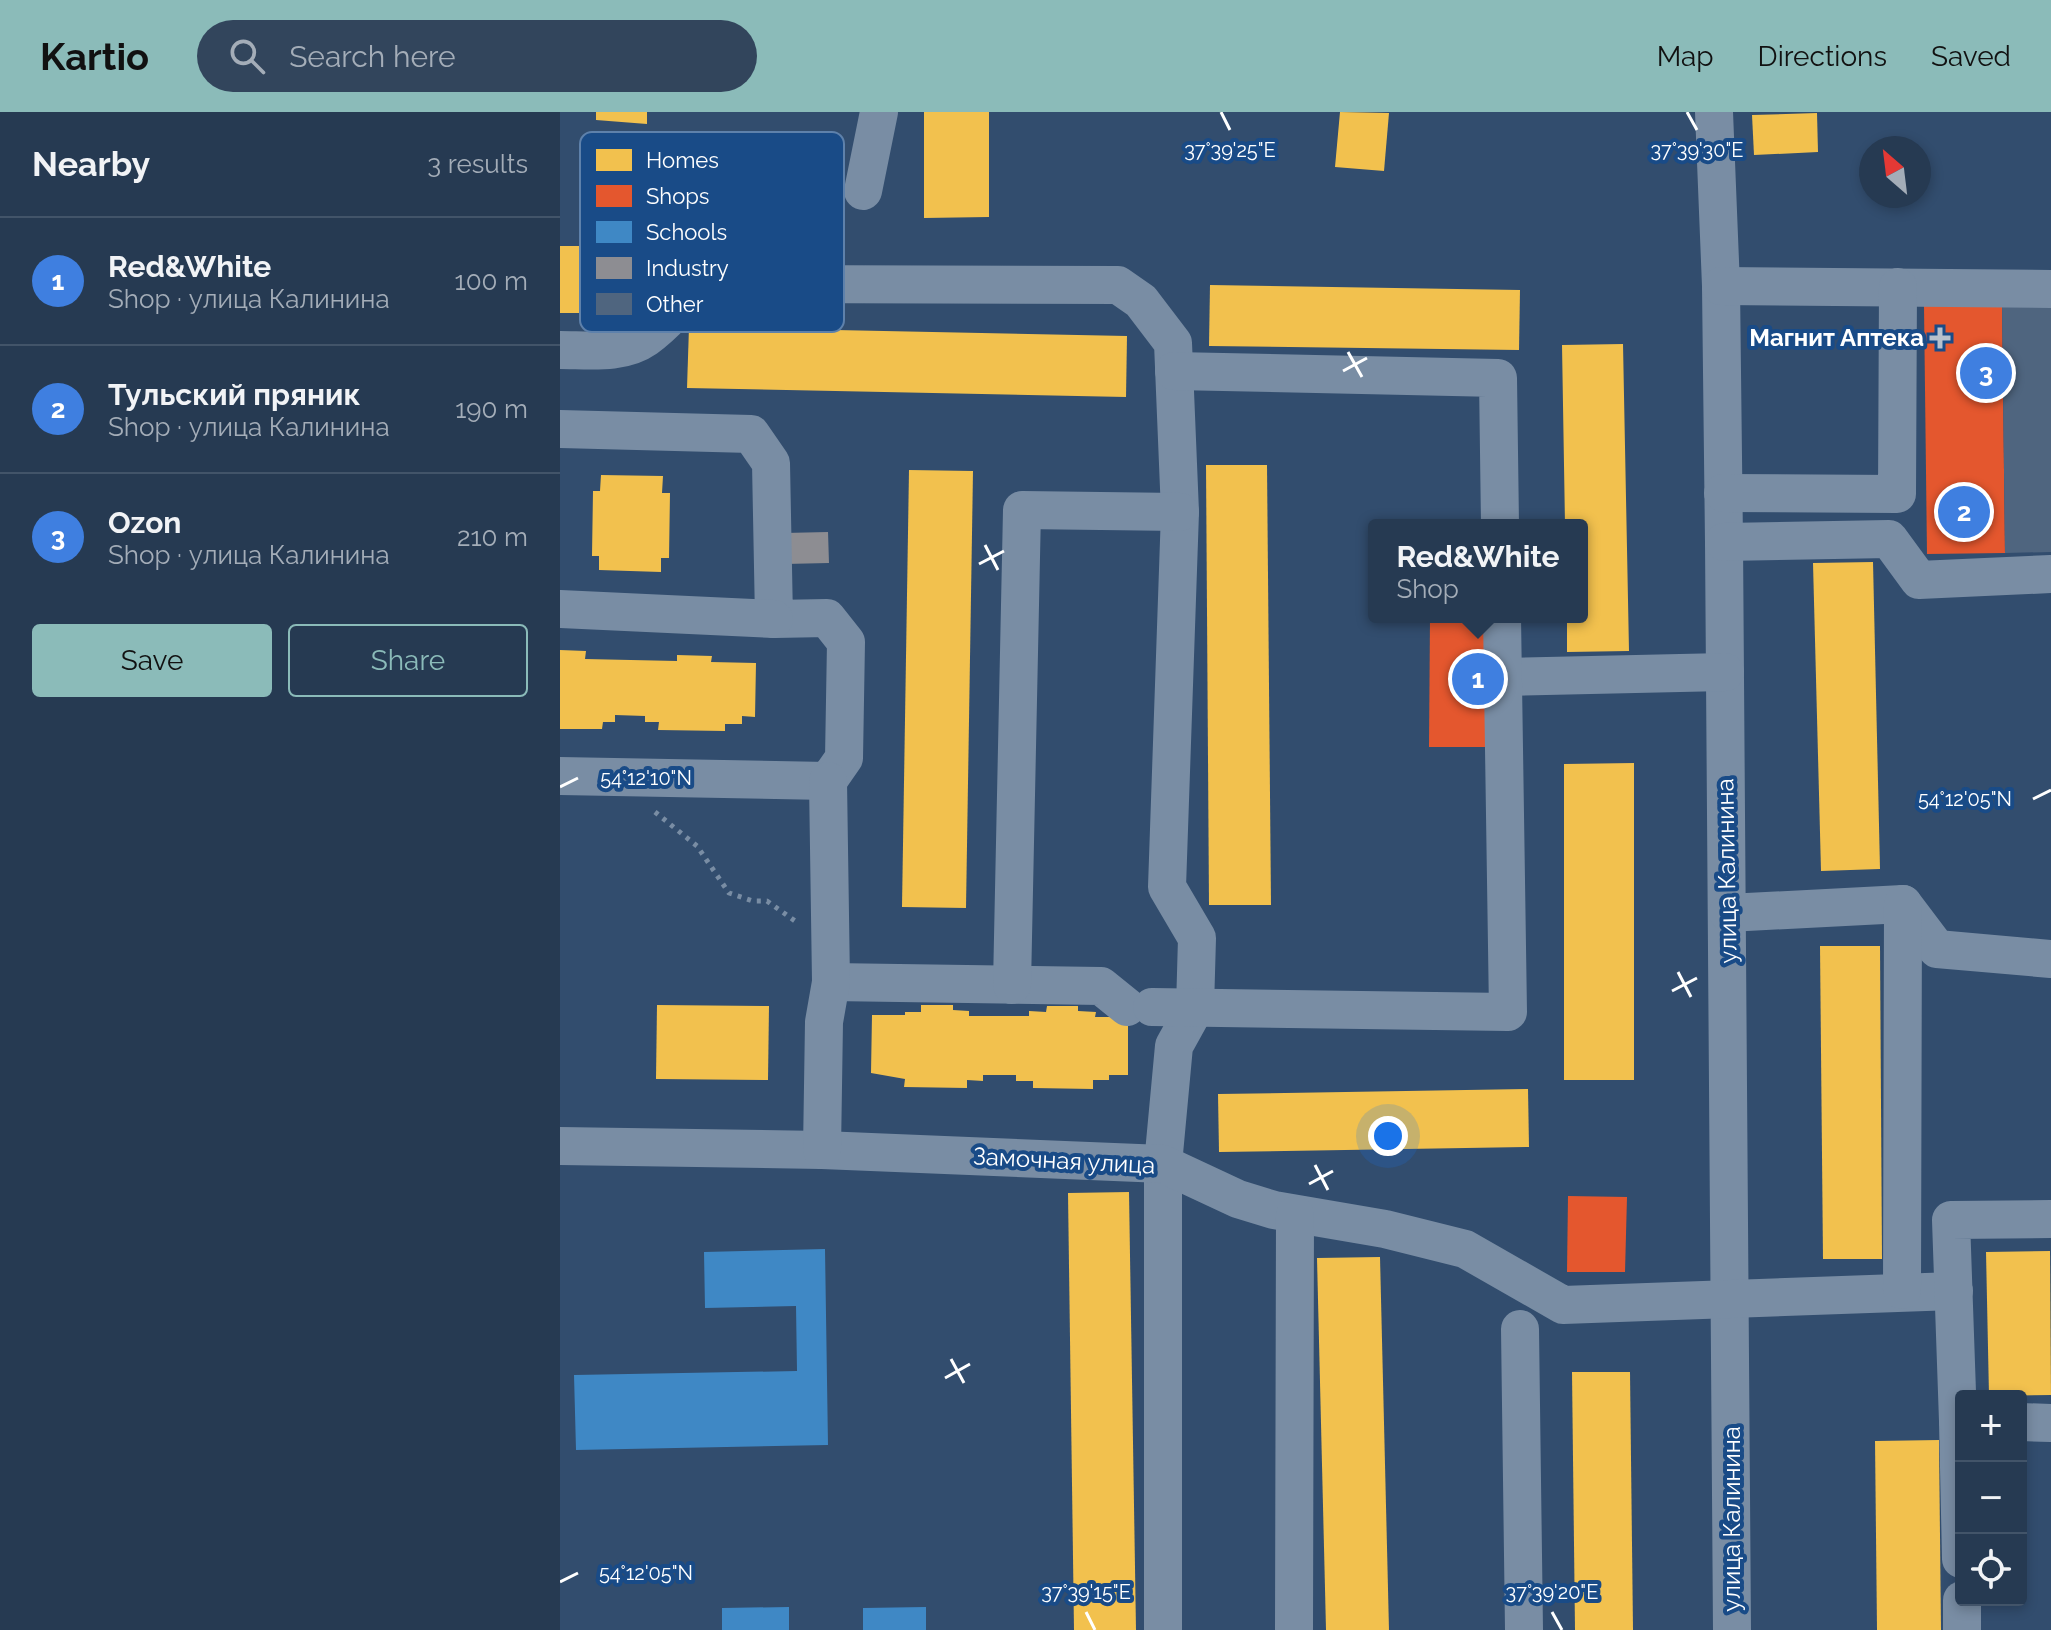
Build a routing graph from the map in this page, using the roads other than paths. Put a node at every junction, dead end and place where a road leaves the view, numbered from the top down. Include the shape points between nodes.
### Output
1 (879, 112) edge
2 (1714, 112) edge
3 (863, 191) road end
4 (844, 284) edge
5 (1721, 286) junction
6 (1898, 287) junction
7 (2051, 289) edge
8 (652, 332) edge
9 (560, 350) edge
10 (1174, 371) junction
11 (560, 429) edge
12 (1723, 493) junction
13 (1180, 512) junction
14 (1500, 519) edge
15 (1724, 542) junction
16 (2051, 574) edge
17 (560, 609) edge
18 (774, 619) junction
19 (1502, 623) edge
20 (1725, 672) junction
21 (1503, 677) junction
22 (560, 776) edge
23 (828, 781) junction
24 (1903, 904) junction
25 (1728, 913) junction
26 (2051, 959) edge
27 (831, 982) junction
28 (1012, 985) junction
29 (1195, 1008) junction
30 (560, 1146) edge
31 (822, 1150) junction
32 (1163, 1164) junction
33 (1295, 1215) junction
34 (2051, 1219) edge
35 (1902, 1290) junction
36 (1954, 1291) junction
37 (1732, 1298) junction
38 (1520, 1329) dead end
39 (1959, 1390) edge
40 (2027, 1422) edge
41 (2051, 1423) edge
42 (1960, 1462) edge
43 (1961, 1534) edge
44 (1962, 1606) edge
45 (1163, 1630) edge
46 (1294, 1630) edge
47 (1524, 1630) edge
48 (1732, 1630) edge
49 (1962, 1630) edge

1 - 3 street
2 - 5 street, улица Калинина
4 - 10 street via 1118,285 1141,301 1173,343
5 - 6 street
5 - 12 street, улица Калинина
6 - 7 street
6 - 12 street via 1897,494
8 - 9 street via 620,350
10 - 13 street
10 - 14 street via 1498,378
11 - 18 street via 751,434 771,463
12 - 15 street, улица Калинина
13 - 28 street via 1022,510
13 - 29 street via 1167,887 1197,938
15 - 16 street via 1889,539 1919,580
15 - 20 street, улица Калинина
17 - 18 street
18 - 23 street via 827,618 846,642 844,758
19 - 21 street
20 - 21 street
20 - 25 street, улица Калинина
21 - 29 street via 1508,1012
22 - 23 street
23 - 27 street
24 - 25 street
24 - 26 street via 1937,949
24 - 35 street
25 - 37 street, улица Калинина
27 - 28 street
27 - 31 street via 824,1022
28 - 29 street via 1101,986 1140,1007
29 - 32 street via 1174,1046
30 - 31 street, Замочная улица
31 - 32 street, Замочная улица
32 - 33 street, Замочная улица via 1238,1199
32 - 45 street
33 - 37 street, Замочная улица via 1465,1249 1563,1305
33 - 46 street
34 - 36 street via 1951,1220
35 - 36 street, Замочная улица
35 - 37 street, Замочная улица
36 - 39 street
37 - 48 street, улица Калинина
38 - 47 street
40 - 41 street
42 - 43 street
44 - 49 street

